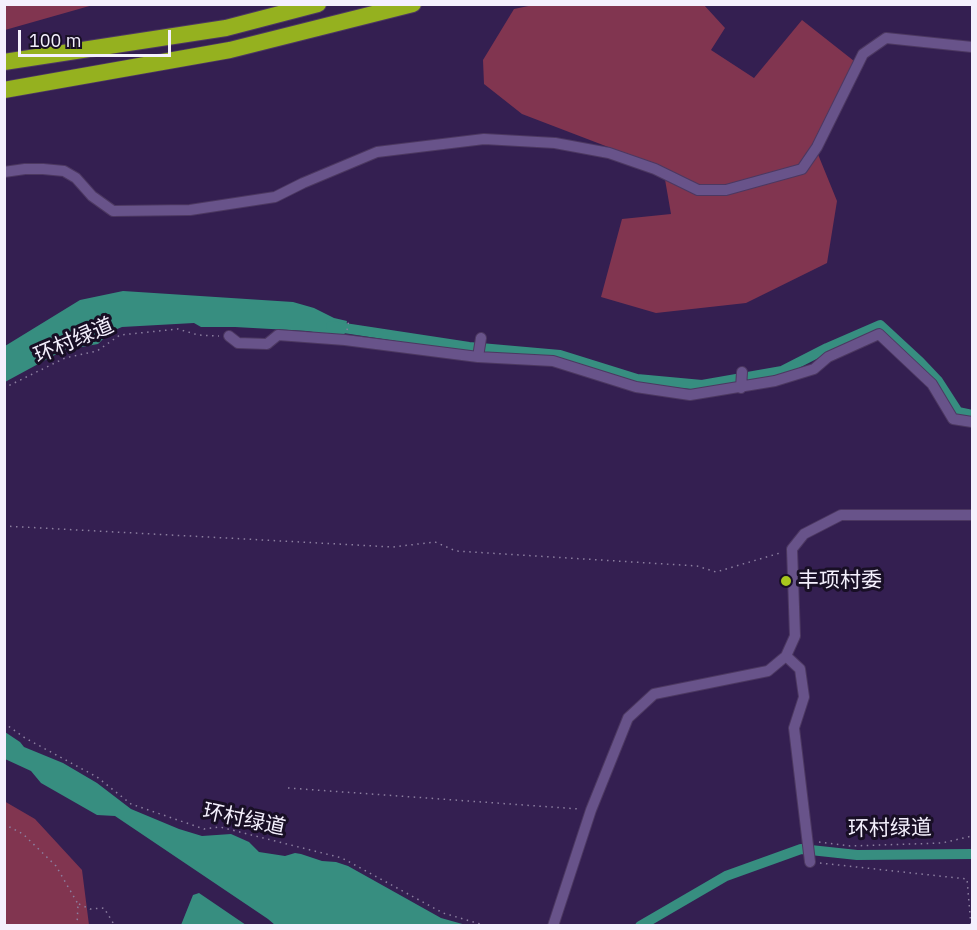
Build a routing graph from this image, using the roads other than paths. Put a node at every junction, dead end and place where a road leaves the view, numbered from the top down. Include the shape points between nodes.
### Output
1 (318, 4) edge
2 (413, 4) edge
3 (972, 46) edge
4 (4, 62) edge
5 (5, 90) edge
6 (4, 172) edge
7 (229, 336) road end
8 (742, 372) dead end
9 (741, 388) junction
10 (972, 423) edge
11 (972, 515) edge
12 (786, 656) junction
13 (810, 862) road end
14 (553, 926) edge

1 - 4 highway via 226,28
2 - 5 highway via 230,50
3 - 6 street via 886,38 863,54 802,169 726,190 698,190 609,153 555,143 484,139 377,152 275,197 190,210 113,211 64,171
7 - 9 street via 238,344 267,344 278,336 290,336 480,347 553,361 636,387 690,396
8 - 9 street
9 - 10 street via 814,369 828,357 879,334 932,384 953,419
11 - 12 street via 842,515 804,534 792,549 795,636
12 - 13 street via 800,669 804,697 794,728
12 - 14 street via 768,671 654,694 628,718 591,810

